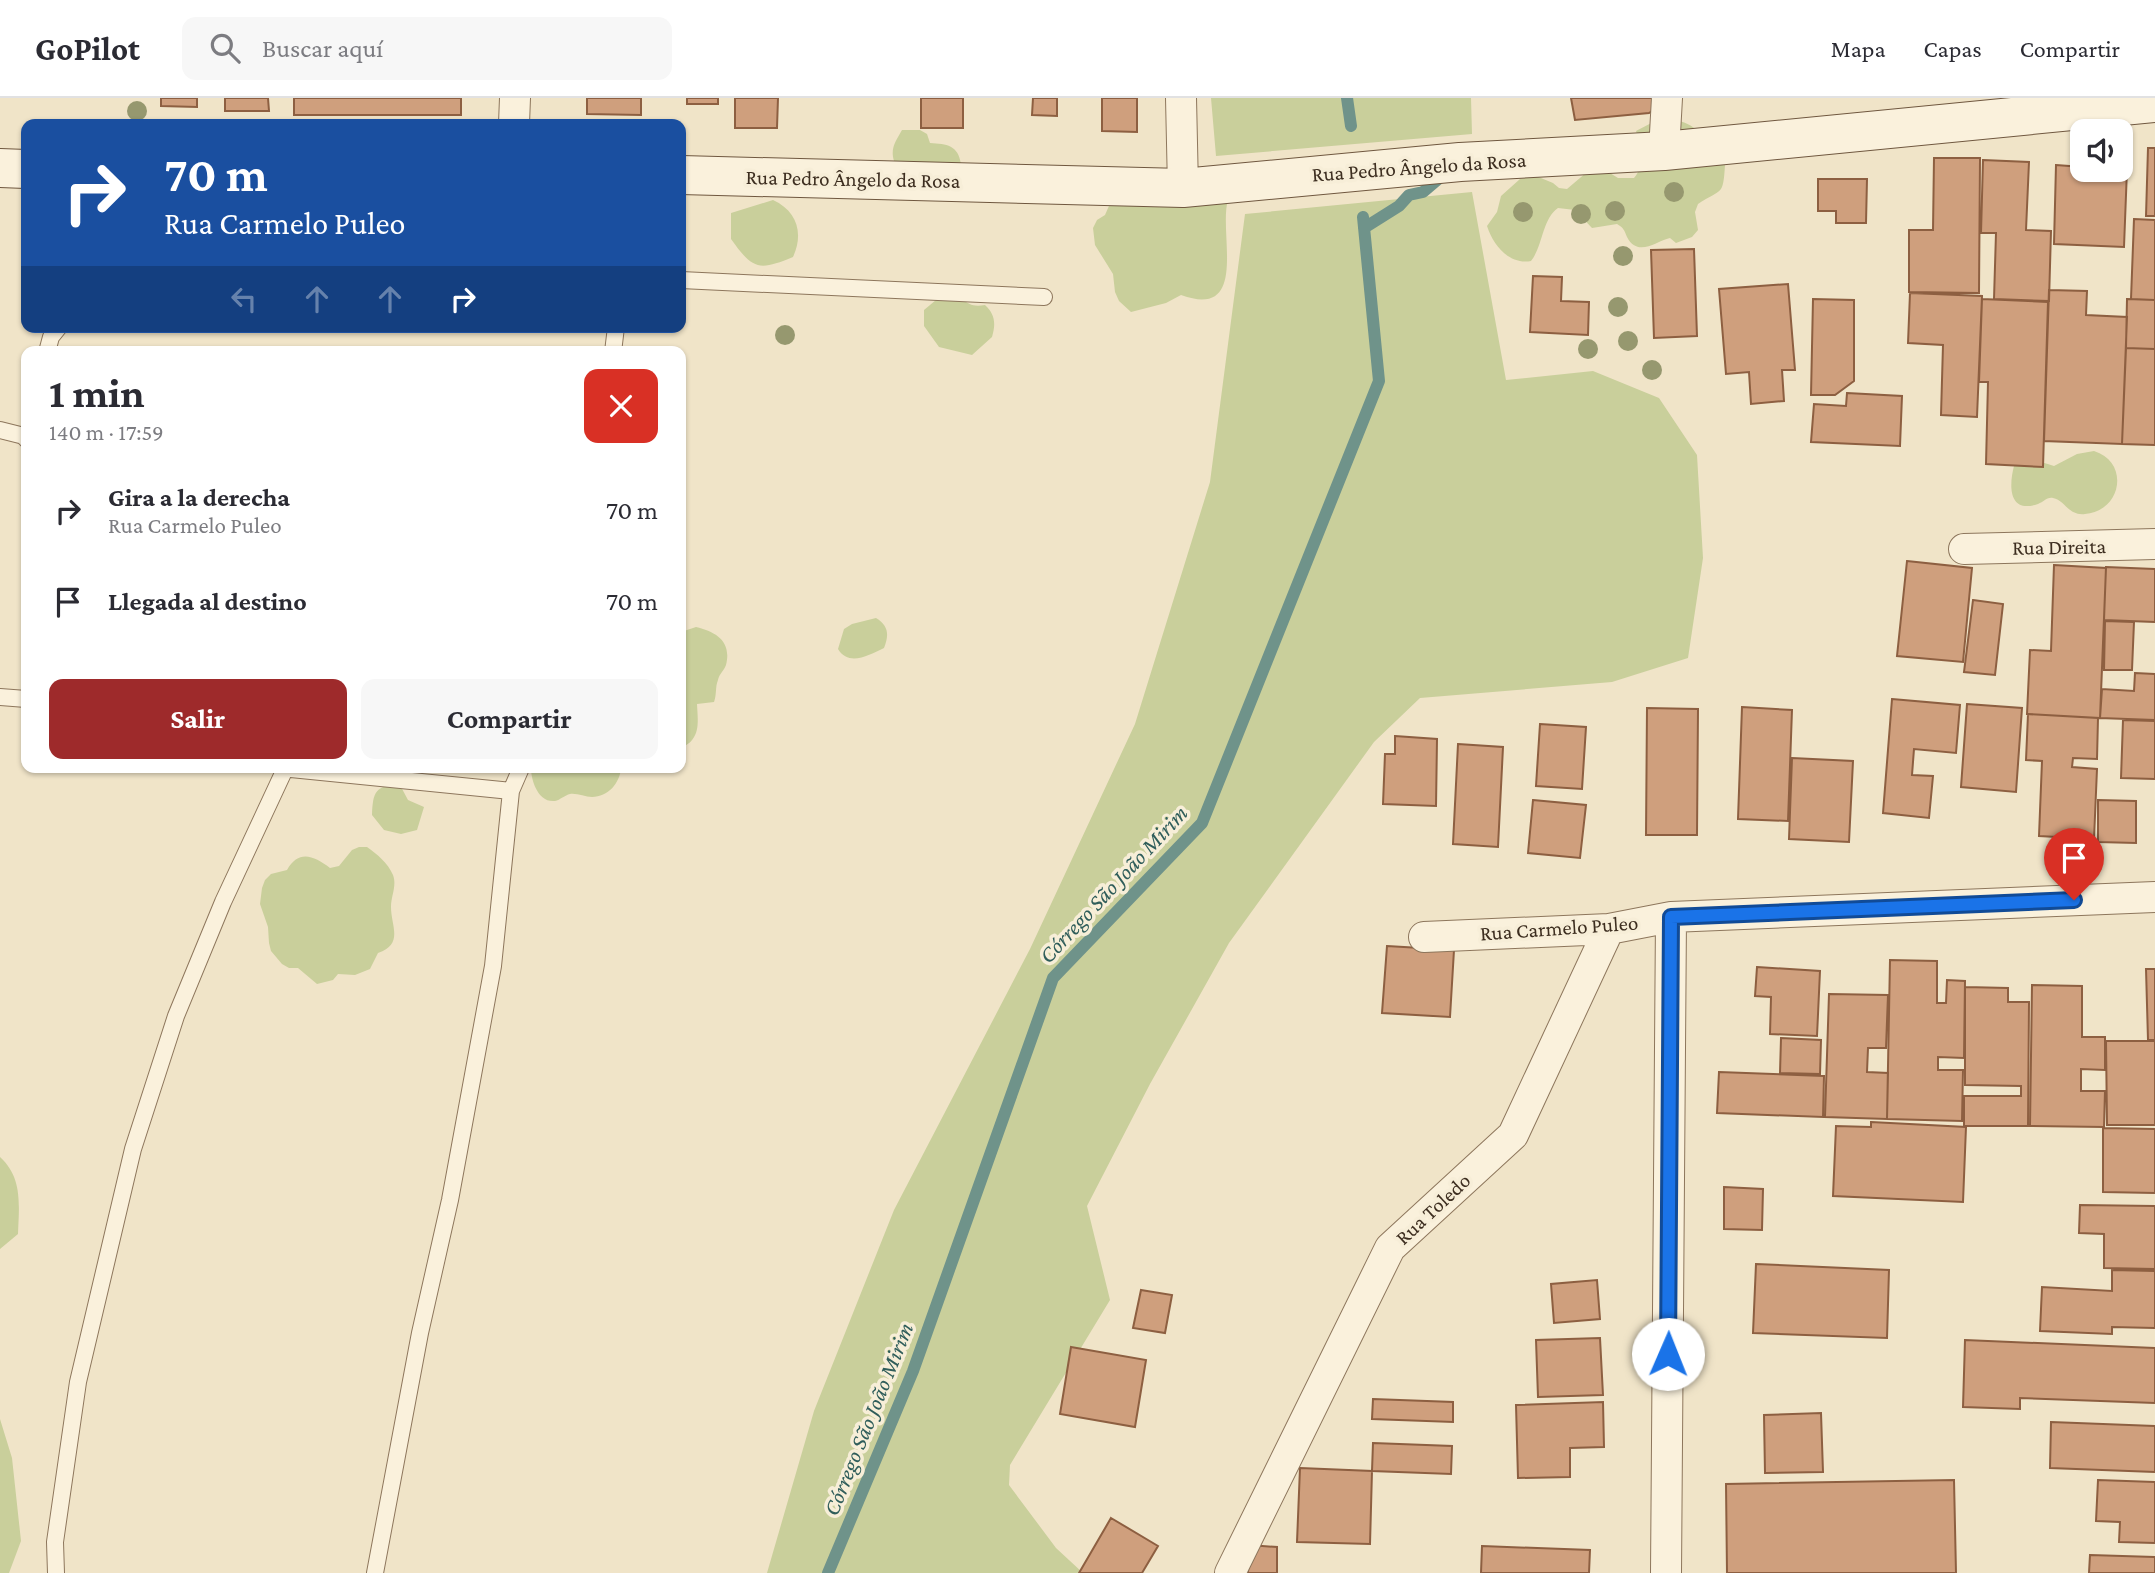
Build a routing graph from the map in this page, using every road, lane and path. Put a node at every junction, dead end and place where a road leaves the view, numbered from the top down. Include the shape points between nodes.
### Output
1 (514, 98) edge
2 (1181, 98) edge
3 (1667, 98) edge
4 (2155, 103) edge
5 (514, 119) edge
6 (1664, 151) junction
7 (0, 168) edge
8 (21, 169) edge
9 (686, 175) edge
10 (1183, 188) junction
11 (686, 279) edge
12 (1044, 297) dead end
13 (0, 430) edge
14 (21, 433) edge
15 (2155, 544) edge
16 (1964, 549) dead end
17 (0, 697) edge
18 (21, 699) edge
19 (281, 773) edge
20 (328, 773) edge
21 (519, 773) edge
22 (512, 791) junction
23 (2155, 897) edge
24 (1671, 917) junction
25 (1609, 929) junction
26 (1424, 937) dead end
27 (56, 1573) edge
28 (376, 1573) edge
29 (1230, 1573) edge
30 (1666, 1573) edge

1 - 5 street
2 - 10 street
3 - 6 street
4 - 6 main road, Rua Pedro Ângelo da Rosa
6 - 10 main road, Rua Pedro Ângelo da Rosa via 1460,162
7 - 8 main road
9 - 10 main road, Rua Pedro Ângelo da Rosa
11 - 12 lane
13 - 14 lane
15 - 16 street, Rua Direita
17 - 18 lane
19 - 27 lane via 176,1016 133,1149 78,1382 55,1542
20 - 22 lane
21 - 22 lane
22 - 28 lane via 493,967
23 - 24 street, Rua Carmelo Puleo
24 - 25 street, Rua Carmelo Puleo
24 - 30 street
25 - 26 street, Rua Carmelo Puleo
25 - 29 street, Rua Toledo via 1513,1135 1390,1248

